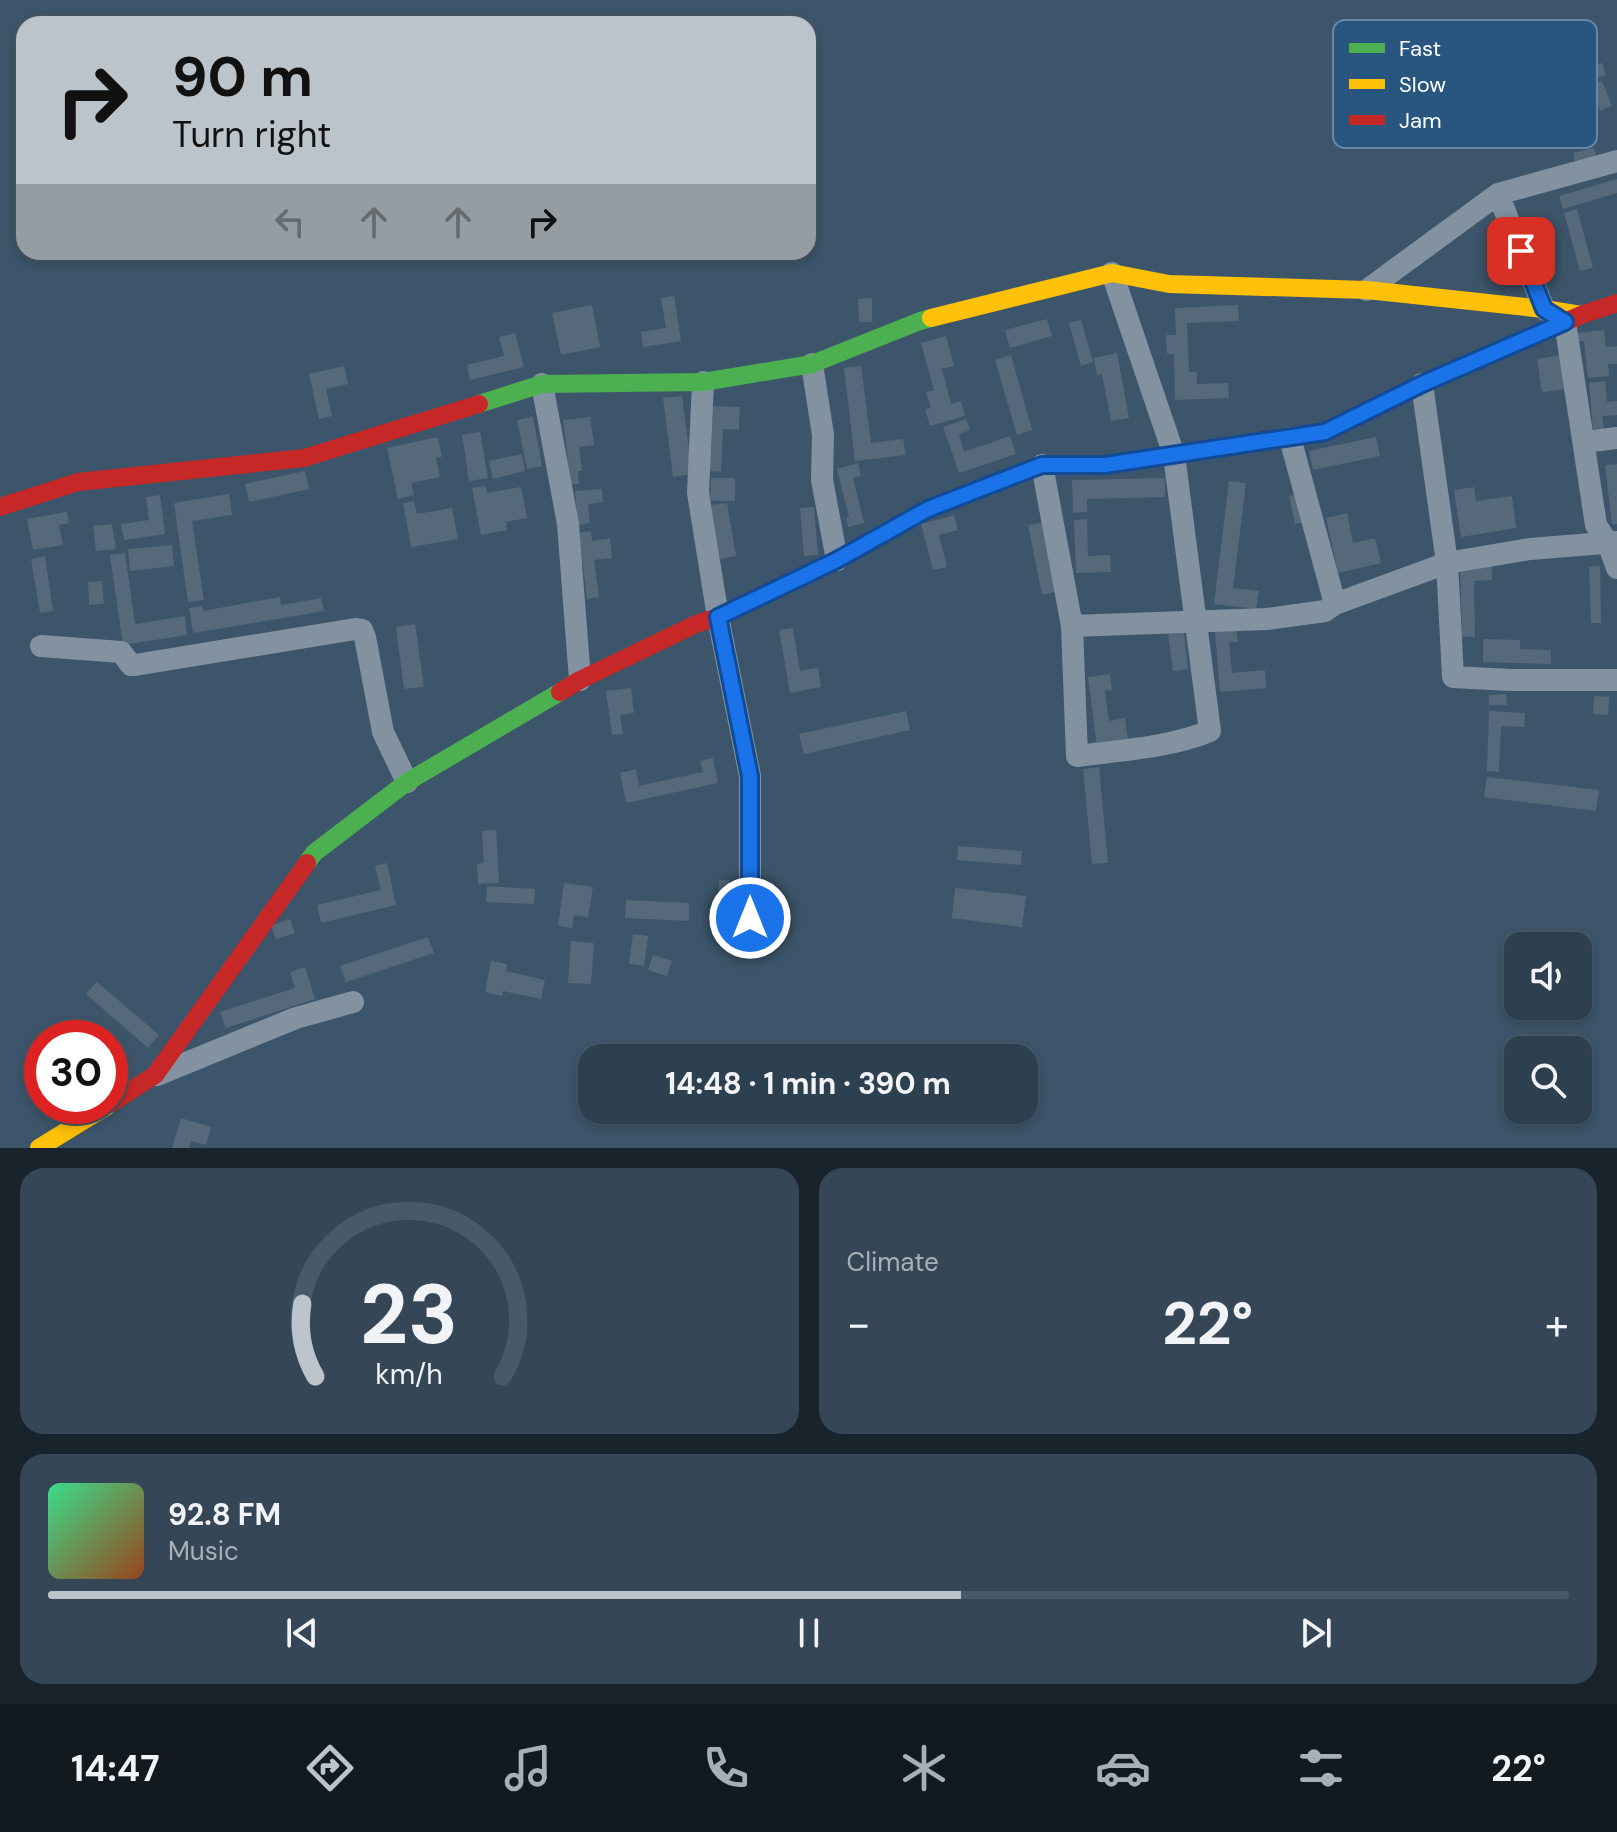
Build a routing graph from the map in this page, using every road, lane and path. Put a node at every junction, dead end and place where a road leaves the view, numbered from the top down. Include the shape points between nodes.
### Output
1 (1617, 161) edge
2 (1498, 194) junction
3 (1112, 273) junction
4 (1367, 290) junction
5 (1617, 303) edge
6 (1544, 309) junction
7 (1573, 319) junction
8 (812, 364) junction
9 (703, 382) junction
10 (542, 384) junction
11 (1422, 384) junction
12 (1290, 438) junction
13 (1617, 438) edge
14 (1585, 442) junction
15 (1174, 455) junction
16 (1042, 465) junction
17 (0, 507) edge
18 (1612, 543) edge
19 (837, 560) junction
20 (1447, 563) junction
21 (1617, 568) edge
22 (1335, 604) junction
23 (718, 617) junction
24 (1195, 621) junction
25 (1072, 626) junction
26 (41, 646) dead end
27 (580, 680) junction
28 (1617, 680) edge
29 (407, 782) junction
30 (750, 946) dead end
31 (353, 1002) dead end
32 (155, 1075) junction
33 (128, 1093) edge
34 (78, 1124) edge
35 (39, 1148) edge

1 - 2 street
2 - 4 street
2 - 6 street
3 - 4 street via 1169,284
3 - 8 street via 920,321
3 - 15 street
4 - 6 street
5 - 7 street
6 - 7 street
7 - 11 street
7 - 14 street
8 - 9 street
8 - 19 street via 823,435 822,480
9 - 10 street
9 - 23 street via 698,493
10 - 17 street via 304,458 78,482
10 - 27 street via 568,524
11 - 12 street via 1325,432
11 - 20 street
12 - 15 street
12 - 22 street
13 - 14 street
14 - 18 street via 1596,525
15 - 16 street via 1105,465
15 - 24 street
16 - 19 street via 928,509
16 - 25 street
18 - 20 street
18 - 21 street
19 - 23 street
20 - 22 street
20 - 28 street via 1453,677
22 - 24 street via 1325,611 1267,619
23 - 27 street
23 - 30 street via 750,776
24 - 25 street
24 - 25 street via 1210,731 1169,744 1077,756
26 - 29 street via 121,652 135,665 362,630 383,732
27 - 29 street
29 - 32 street via 314,853
31 - 32 street via 296,1018
32 - 33 street
34 - 35 street

